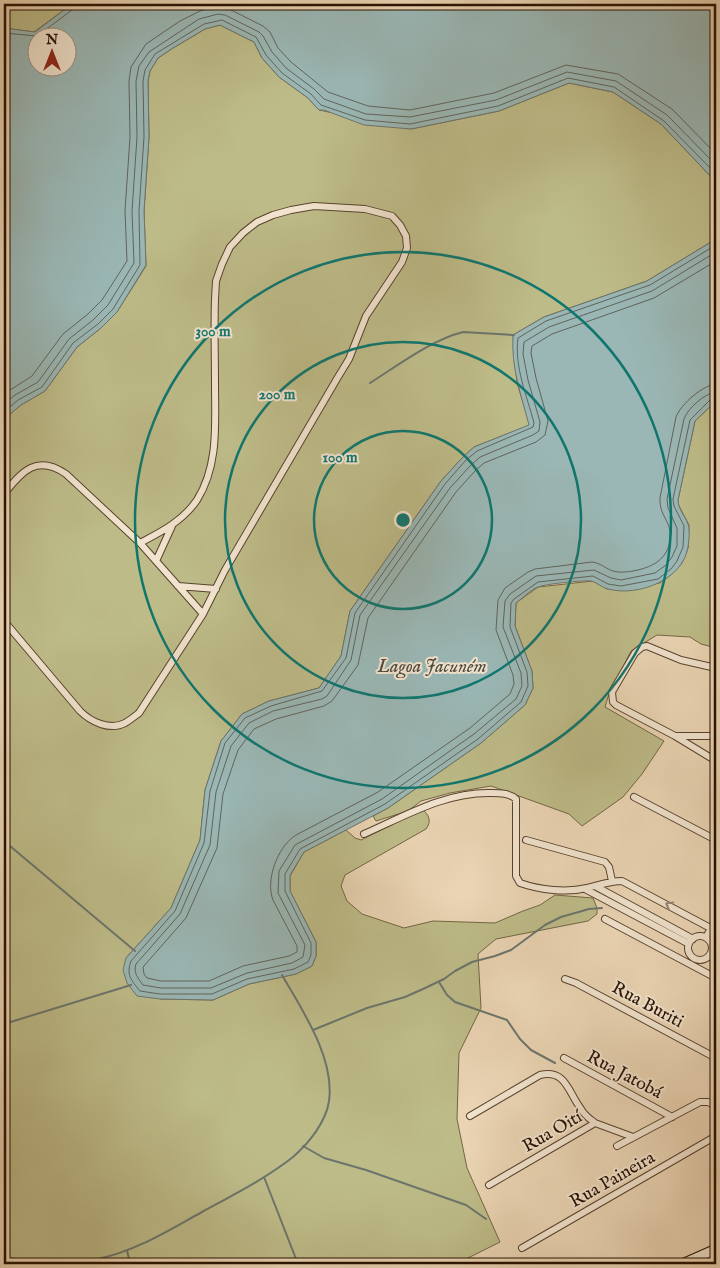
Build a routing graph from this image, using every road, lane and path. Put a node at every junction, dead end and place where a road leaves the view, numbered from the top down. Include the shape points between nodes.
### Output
1 (4, 494) edge
2 (172, 526) junction
3 (140, 543) junction
4 (156, 561) junction
5 (178, 586) junction
6 (216, 589) junction
7 (203, 614) junction
8 (4, 621) edge
9 (716, 668) edge
10 (675, 736) junction
11 (716, 736) edge
12 (716, 761) edge
13 (634, 797) dead end
14 (364, 834) dead end
15 (526, 840) dead end
16 (716, 840) edge
17 (612, 881) junction
18 (594, 886) junction
19 (585, 889) junction
20 (605, 919) dead end
21 (716, 920) edge
22 (714, 929) edge
23 (706, 937) junction
24 (691, 942) junction
25 (714, 950) edge
26 (709, 956) junction
27 (694, 957) junction
28 (716, 960) edge
29 (690, 964) junction
30 (565, 978) dead end
31 (716, 978) edge
32 (564, 1058) dead end
33 (716, 1058) edge
34 (716, 1106) edge
35 (470, 1116) dead end
36 (672, 1116) junction
37 (595, 1123) junction
38 (4, 1126) edge
39 (716, 1136) edge
40 (633, 1137) junction
41 (4, 1138) edge
42 (617, 1146) dead end
43 (489, 1185) dead end
44 (522, 1248) dead end
45 (716, 1249) edge
46 (716, 1259) edge
47 (682, 1264) edge
48 (705, 1264) edge

1 - 3 street via 26,469 47,465 57,468
2 - 3 street
2 - 4 street
2 - 6 street via 196,501 210,467 215,436 216,281 230,247 257,222 291,210 314,206 365,209 392,216 406,236 407,248 402,262 366,316 349,359
3 - 4 street
4 - 5 street
5 - 6 street
5 - 7 street
6 - 7 street
7 - 8 street via 139,713 124,724 111,726 88,719 80,712
9 - 10 street via 681,660 650,646 635,653 612,692 613,702
10 - 11 street
10 - 12 street
13 - 16 street
14 - 19 street via 460,794 502,793 516,799 517,880 546,890
15 - 17 street via 605,862 610,866
17 - 18 street
22 -> 17 street via 629,883
18 - 19 street
18 - 24 street
19 - 24 street
20 - 29 street
21 - 22 street
22 - 23 street
23 - 24 street via 698,937
23 - 25 street
24 - 27 street via 690,952
25 - 26 street
26 - 27 street via 702,959
26 - 28 street
27 - 29 street
29 - 31 street
30 - 33 street, Rua Buriti
32 - 36 street, Rua Jatobá
34 - 36 street via 700,1102
35 - 37 street via 548,1073 562,1078 581,1111
36 - 40 street
37 - 40 street, Rua Oití
37 - 43 street, Rua Oití
38 - 41 street
39 - 44 street, Rua Paineira
40 - 42 street
45 - 47 main road
46 - 48 main road

